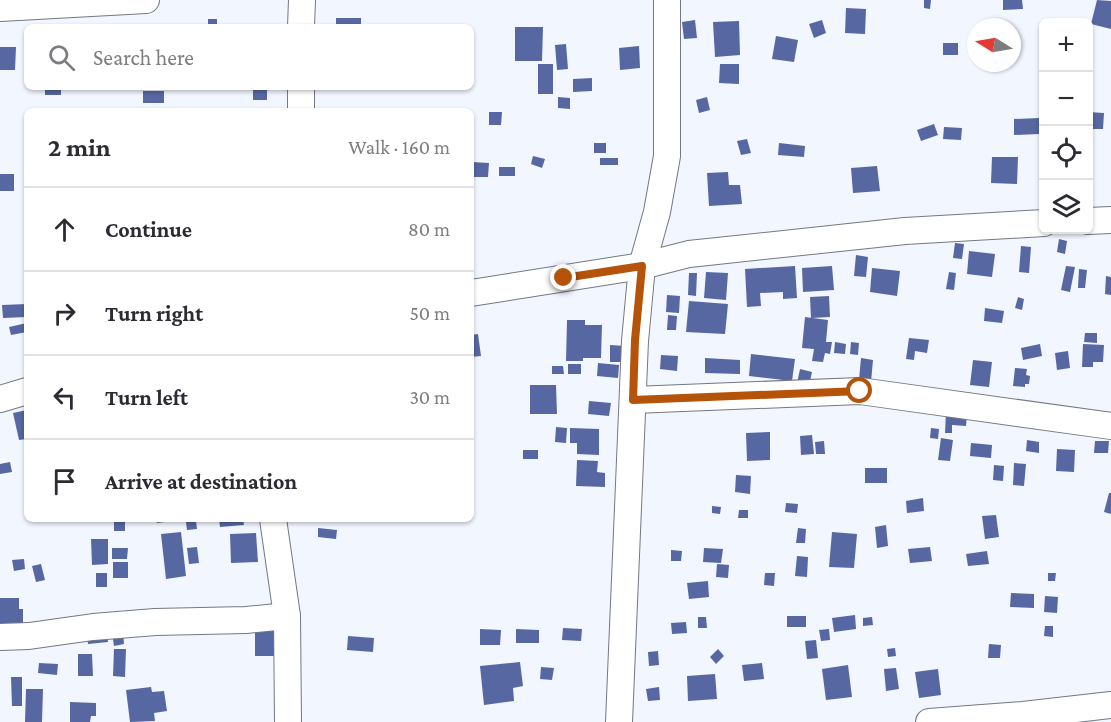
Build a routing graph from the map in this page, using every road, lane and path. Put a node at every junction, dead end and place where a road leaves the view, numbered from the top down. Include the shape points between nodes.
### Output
1 (146, 0) edge
2 (302, 0) edge
3 (667, 0) edge
4 (0, 8) edge
5 (302, 24) edge
6 (301, 90) edge
7 (301, 108) edge
8 (1111, 220) edge
9 (1093, 221) edge
10 (1039, 223) edge
11 (642, 266) junction
12 (474, 293) edge
13 (24, 392) edge
14 (0, 399) edge
15 (633, 400) junction
16 (1111, 426) edge
17 (273, 522) edge
18 (287, 616) junction
19 (0, 637) edge
20 (1111, 707) edge
21 (288, 722) edge
22 (620, 722) edge
23 (930, 722) edge
24 (1108, 722) edge

1 - 4 street
2 - 5 street
3 - 11 street via 667,156
6 - 7 street
8 - 9 street
10 - 11 street via 882,233 689,254
11 - 12 street
11 - 15 street
13 - 14 street
15 - 16 street via 860,391
15 - 22 street
17 - 18 street
18 - 19 street via 155,622
18 - 21 street
20 - 23 street
20 - 24 street

